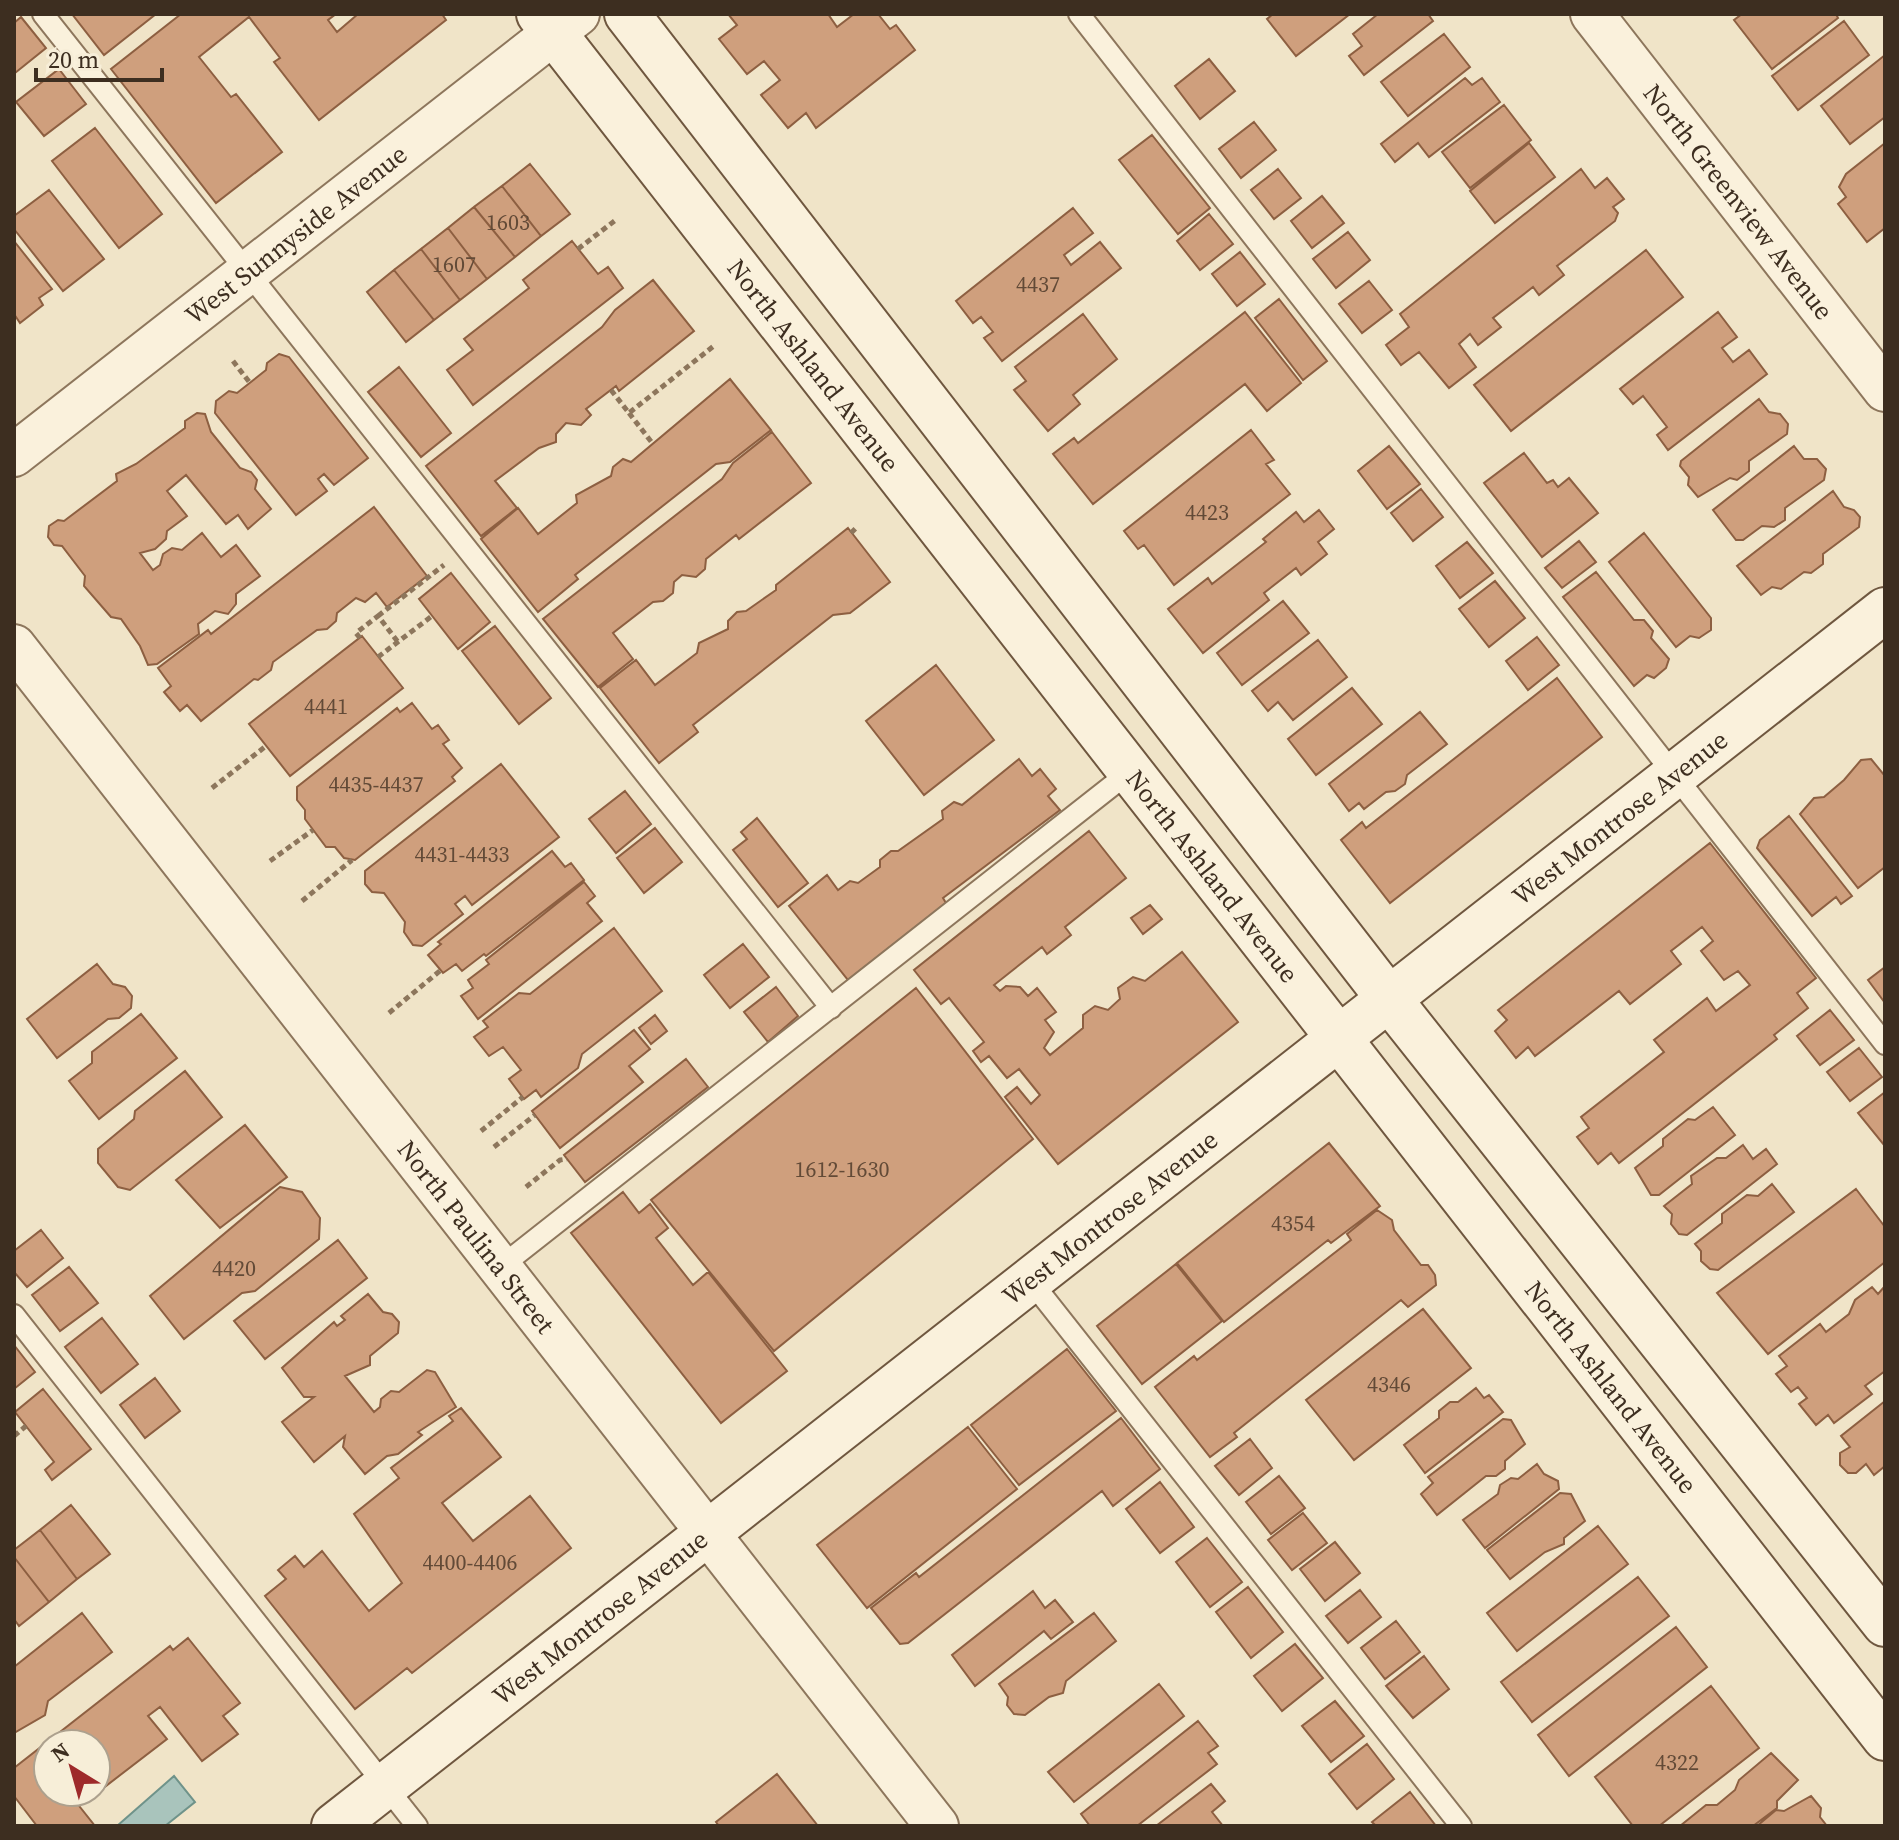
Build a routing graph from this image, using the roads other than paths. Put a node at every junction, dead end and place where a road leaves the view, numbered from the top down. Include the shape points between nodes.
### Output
1 (43, 14) edge
2 (627, 14) edge
3 (1079, 14) edge
4 (1592, 14) edge
5 (557, 20) edge
6 (247, 273) junction
7 (1885, 390) edge
8 (14, 455) edge
9 (1885, 610) edge
10 (14, 646) edge
11 (1132, 770) junction
12 (1673, 776) junction
13 (1389, 999) junction
14 (831, 1008) junction
15 (1341, 1037) junction
16 (1885, 1044) edge
17 (499, 1268) junction
18 (1030, 1280) junction
19 (14, 1315) edge
20 (706, 1534) junction
21 (1885, 1624) edge
22 (1885, 1738) edge
23 (386, 1786) junction
24 (334, 1826) edge
25 (417, 1826) edge
26 (937, 1826) edge
27 (1461, 1826) edge

1 - 6 lane
2 - 13 main road
3 - 12 lane
4 - 7 street, North Greenview Avenue
5 - 6 street, West Sunnyside Avenue
5 - 11 main road, North Ashland Avenue
6 - 8 street, West Sunnyside Avenue
6 - 14 lane
9 - 12 main road, West Montrose Avenue
10 - 17 street, North Paulina Street
11 - 14 lane
11 - 15 main road, North Ashland Avenue
12 - 13 main road, West Montrose Avenue
12 - 16 lane
13 - 15 main road, West Montrose Avenue
13 - 21 main road
14 - 17 lane
15 - 18 main road, West Montrose Avenue
15 - 22 main road, North Ashland Avenue
17 - 20 street, North Paulina Street
18 - 20 main road, West Montrose Avenue
18 - 27 lane
19 - 23 lane
20 - 23 main road, West Montrose Avenue
20 - 26 street, North Paulina Street
23 - 24 main road, West Montrose Avenue
23 - 25 lane

